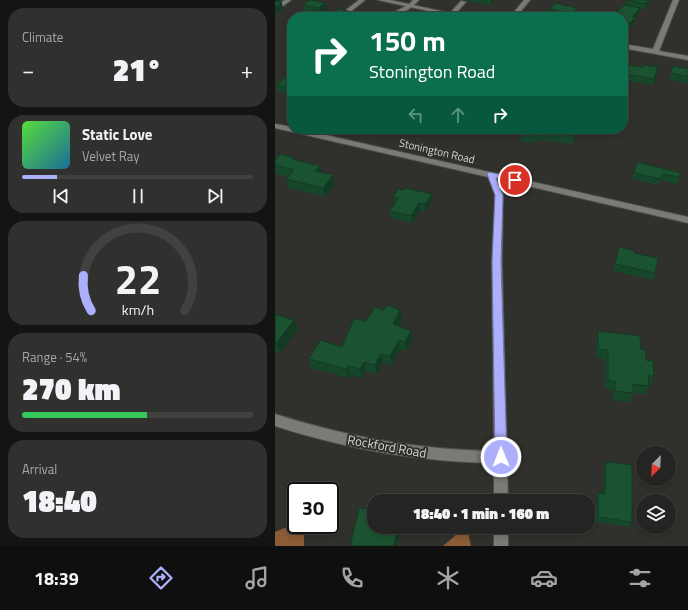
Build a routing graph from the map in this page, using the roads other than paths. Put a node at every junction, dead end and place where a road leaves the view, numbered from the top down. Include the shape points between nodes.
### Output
1 (288, 0) edge
2 (362, 0) edge
3 (381, 0) edge
4 (416, 0) edge
5 (527, 0) edge
6 (676, 0) edge
7 (463, 2) dead end
8 (281, 5) edge
9 (411, 6) junction
10 (348, 11) edge
11 (398, 12) edge
12 (442, 12) edge
13 (454, 12) edge
14 (517, 12) edge
15 (628, 47) edge
16 (655, 52) junction
17 (688, 58) edge
18 (275, 126) edge
19 (287, 129) edge
20 (311, 134) edge
21 (491, 174) junction
22 (688, 220) edge
23 (275, 420) edge
24 (501, 457) junction
25 (501, 494) edge
26 (501, 534) edge
27 (501, 546) edge

1 - 8 lane
2 - 10 lane
3 - 9 street
4 - 9 lane
5 - 14 street
6 - 16 street
7 - 13 lane
9 - 11 lane
9 - 12 street
15 - 16 street
16 - 17 street
18 - 19 street, Stonington Road
20 - 21 street, Stonington Road
21 - 22 street, Stonington Road
21 - 24 street via 499,195 497,262
23 - 24 street, Rockford Road via 301,429 388,448 464,458
24 - 25 street
26 - 27 street

